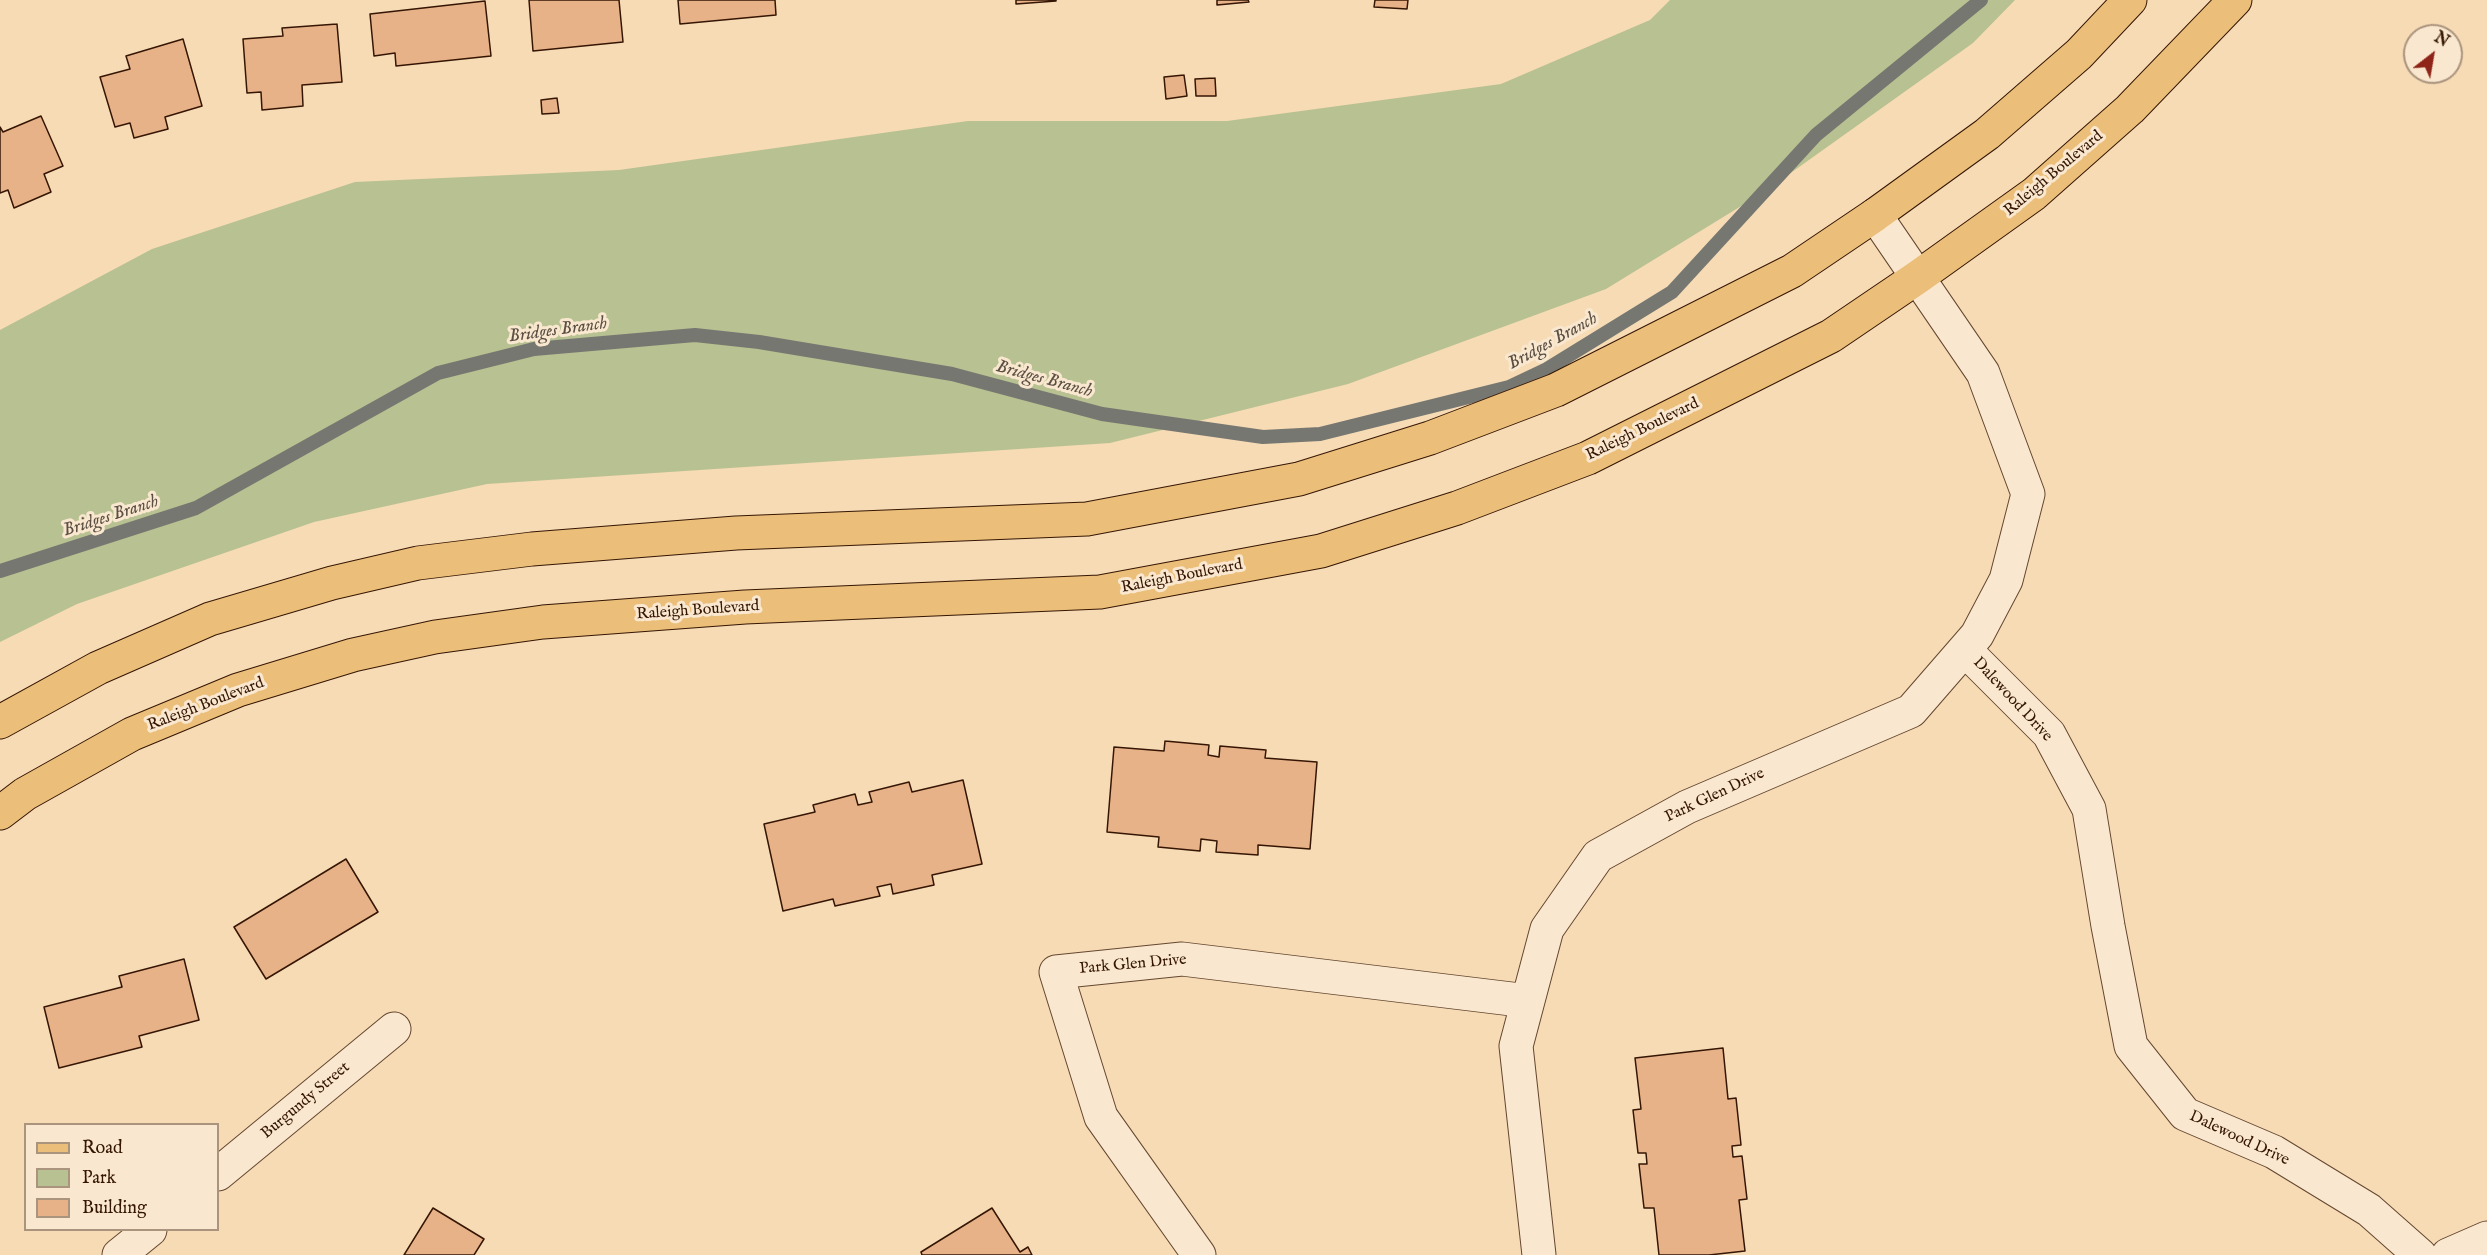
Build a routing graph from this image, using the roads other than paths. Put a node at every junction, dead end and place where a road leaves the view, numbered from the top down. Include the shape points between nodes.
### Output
1 (2130, 0) edge
2 (2235, 0) edge
3 (1875, 215) junction
4 (1918, 277) junction
5 (1965, 650) junction
6 (0, 722) edge
7 (0, 813) edge
8 (1528, 1001) junction
9 (394, 1029) dead end
10 (219, 1173) edge
11 (149, 1231) edge
12 (2487, 1238) edge
13 (119, 1255) edge
14 (1199, 1255) edge
15 (1539, 1255) edge
16 (2420, 1255) edge
17 (2448, 1255) edge

1 - 3 main road via 2079,54 1987,134
2 - 4 main road, Raleigh Boulevard via 2130,109 2034,194
3 - 4 street, Dalewood Drive
3 - 6 main road via 1792,271 1556,390 1430,438 1299,479 1087,519 725,534 532,549 418,563 332,582 210,619 98,668
4 - 5 street, Dalewood Drive via 1983,373 2028,494 2006,580
4 - 7 main road, Raleigh Boulevard via 1831,336 1588,458 1457,508 1321,551 1100,592 745,607 543,622 435,637 353,655 238,690 132,734 25,794
5 - 8 street, Park Glen Drive via 1911,711 1687,807 1598,856 1547,929
5 - 16 street, Dalewood Drive via 2049,734 2089,808 2131,1046 2185,1114 2274,1152 2369,1210
8 - 14 street, Park Glen Drive via 1182,958 1056,972 1101,1117
8 - 15 street, Park Glen Drive via 1516,1046
9 - 10 street, Burgundy Street
11 - 13 street
12 - 17 street

